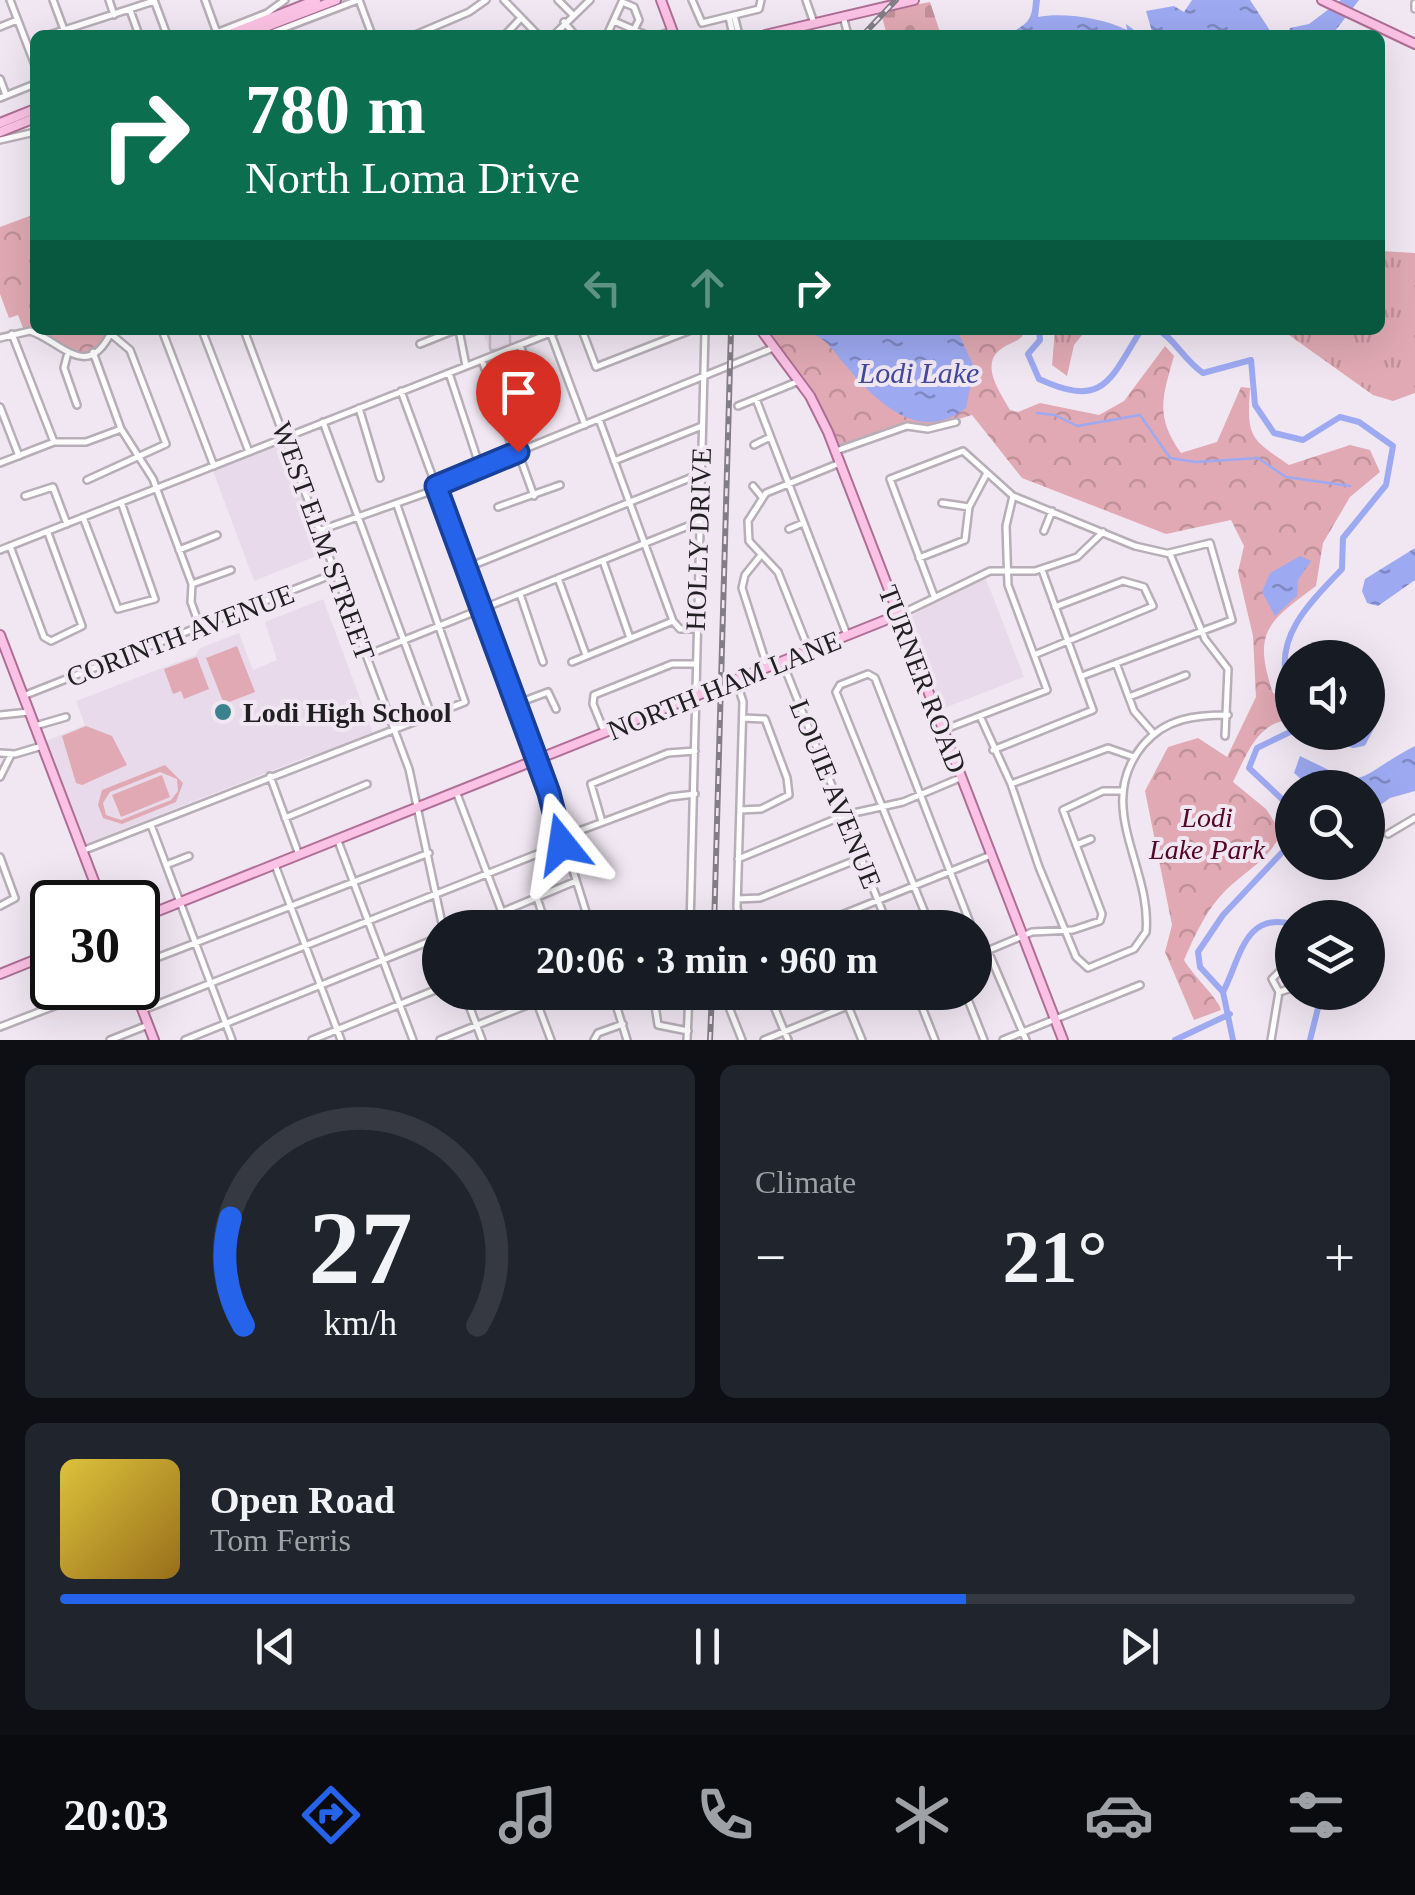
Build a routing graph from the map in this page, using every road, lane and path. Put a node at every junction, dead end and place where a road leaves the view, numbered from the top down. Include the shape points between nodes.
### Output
1 (10, 0) edge
2 (52, 0) edge
3 (109, 0) edge
4 (154, 0) edge
5 (205, 0) edge
6 (316, 0) edge
7 (336, 0) edge
8 (358, 0) edge
9 (486, 0) edge
10 (504, 0) edge
11 (558, 0) edge
12 (590, 0) edge
13 (661, 0) edge
14 (692, 0) edge
15 (762, 0) edge
16 (806, 0) edge
17 (914, 0) edge
18 (1322, 0) edge
19 (290, 3) edge
20 (130, 10) junction
21 (114, 14) junction
22 (572, 14) junction
23 (731, 16) junction
24 (843, 16) junction
25 (521, 18) junction
26 (18, 20) junction
27 (614, 21) junction
28 (564, 22) junction
29 (814, 22) junction
30 (0, 26) edge
31 (64, 30) edge
32 (70, 30) edge
33 (137, 30) edge
34 (166, 30) edge
35 (213, 30) edge
36 (224, 30) edge
37 (238, 30) edge
38 (268, 30) edge
39 (269, 30) edge
40 (270, 30) edge
41 (370, 30) edge
42 (426, 30) edge
43 (510, 30) edge
44 (533, 30) edge
45 (558, 30) edge
46 (571, 30) edge
47 (609, 30) edge
48 (634, 30) joint
49 (672, 30) edge
50 (735, 30) edge
51 (784, 30) edge
52 (847, 30) edge
53 (30, 42) edge
54 (27, 43) junction
55 (1415, 44) edge
56 (30, 51) edge
57 (0, 79) edge
58 (30, 86) edge
59 (3, 97) edge
60 (30, 111) edge
61 (30, 120) edge
62 (0, 123) edge
63 (0, 132) edge
64 (30, 133) edge
65 (0, 140) edge
66 (12, 334) junction
67 (30, 334) edge
68 (39, 335) edge
69 (108, 335) edge
70 (114, 335) edge
71 (164, 335) edge
72 (204, 335) edge
73 (246, 335) edge
74 (444, 335) edge
75 (458, 335) edge
76 (545, 335) edge
77 (556, 335) edge
78 (584, 335) edge
79 (678, 335) edge
80 (705, 335) edge
81 (765, 335) edge
82 (0, 338) edge
83 (420, 344) dead end
84 (520, 345) junction
85 (773, 348) junction
86 (94, 352) junction
87 (67, 355) junction
88 (482, 360) junction
89 (466, 366) junction
90 (449, 373) junction
91 (704, 376) junction
92 (799, 381) junction
93 (537, 390) dead end
94 (401, 391) junction
95 (756, 399) junction
96 (76, 405) dead end
97 (738, 406) dead end
98 (0, 408) edge
99 (359, 408) junction
100 (599, 419) junction
101 (323, 422) junction
102 (956, 422) dead end
103 (585, 425) junction
104 (702, 426) junction
105 (122, 428) junction
106 (286, 437) junction
107 (771, 437) junction
108 (54, 442) junction
109 (754, 444) dead end
110 (836, 451) junction
111 (249, 452) junction
112 (516, 453) junction
113 (19, 456) junction
114 (140, 457) junction
115 (614, 461) junction
116 (840, 462) junction
117 (0, 464) edge
118 (214, 466) junction
119 (480, 467) junction
120 (986, 473) junction
121 (700, 474) junction
122 (380, 478) dead end
123 (87, 480) dead end
124 (788, 483) junction
125 (560, 485) dead end
126 (753, 486) dead end
127 (436, 487) junction
128 (157, 488) junction
129 (25, 496) dead end
130 (534, 496) junction
131 (762, 496) junction
132 (1013, 496) junction
133 (630, 501) junction
134 (122, 502) junction
135 (942, 503) dead end
136 (397, 505) junction
137 (498, 507) dead end
138 (969, 508) junction
139 (1052, 511) junction
140 (357, 516) junction
141 (83, 518) junction
142 (698, 522) junction
143 (804, 523) junction
144 (67, 524) junction
145 (789, 529) dead end
146 (321, 530) junction
147 (48, 531) junction
148 (1044, 531) dead end
149 (1103, 532) junction
150 (216, 535) dead end
151 (645, 544) junction
152 (10, 546) junction
153 (0, 550) edge
154 (179, 550) junction
155 (1169, 553) junction
156 (761, 555) junction
157 (919, 558) junction
158 (603, 560) junction
159 (466, 568) junction
160 (232, 570) dead end
161 (1011, 570) junction
162 (1042, 570) junction
163 (336, 573) junction
164 (558, 578) junction
165 (192, 584) junction
166 (520, 593) junction
167 (934, 596) junction
168 (1055, 607) junction
169 (482, 609) junction
170 (898, 615) junction
171 (673, 621) junction
172 (440, 626) junction
173 (200, 627) junction
174 (696, 629) junction
175 (1201, 630) junction
176 (0, 635) edge
177 (847, 635) junction
178 (630, 638) junction
179 (403, 640) junction
180 (1068, 642) junction
181 (808, 650) junction
182 (1034, 654) junction
183 (366, 655) junction
184 (586, 655) junction
185 (782, 660) junction
186 (543, 662) dead end
187 (572, 662) dead end
188 (1116, 663) junction
189 (695, 664) junction
190 (767, 666) junction
191 (1186, 675) dead end
192 (1082, 676) junction
193 (736, 679) junction
194 (23, 696) junction
195 (697, 696) junction
196 (1128, 697) junction
197 (516, 704) junction
198 (556, 709) dead end
199 (29, 712) junction
200 (0, 715) edge
201 (980, 716) junction
202 (1228, 716) junction
203 (432, 717) junction
204 (66, 718) dead end
205 (742, 718) junction
206 (34, 726) junction
207 (942, 730) junction
208 (395, 732) junction
209 (604, 734) junction
210 (1154, 734) junction
211 (1225, 736) dead end
212 (42, 746) junction
213 (696, 750) junction
214 (993, 750) junction
215 (0, 753) edge
216 (11, 754) junction
217 (1134, 757) junction
218 (538, 762) junction
219 (270, 776) junction
220 (0, 777) edge
221 (961, 778) junction
222 (367, 784) dead end
223 (1011, 784) junction
224 (1122, 791) junction
225 (456, 794) junction
226 (695, 794) junction
227 (920, 794) junction
228 (882, 806) junction
229 (417, 810) junction
230 (740, 810) junction
231 (844, 815) junction
232 (285, 818) junction
233 (1415, 818) edge
234 (602, 822) junction
235 (151, 825) junction
236 (1388, 834) dead end
237 (1091, 839) dead end
238 (564, 840) junction
239 (338, 841) junction
240 (1076, 845) junction
241 (82, 851) junction
242 (430, 853) junction
243 (299, 855) junction
244 (991, 855) junction
245 (189, 856) dead end
246 (738, 858) junction
247 (861, 858) junction
248 (1, 862) edge
249 (166, 865) junction
250 (275, 865) junction
251 (950, 871) junction
252 (487, 874) junction
253 (93, 880) edge
254 (353, 881) junction
255 (576, 882) junction
256 (913, 885) junction
257 (437, 894) junction
258 (537, 898) junction
259 (737, 899) junction
260 (878, 900) junction
261 (180, 902) junction
262 (290, 905) junction
263 (0, 906) edge
264 (160, 910) edge
265 (440, 910) edge
266 (502, 910) edge
267 (505, 910) edge
268 (541, 910) edge
269 (585, 910) edge
270 (691, 910) edge
271 (739, 910) edge
272 (853, 910) edge
273 (882, 910) edge
274 (923, 910) edge
275 (965, 910) edge
276 (368, 921) junction
277 (1066, 931) junction
278 (1023, 936) junction
279 (195, 942) junction
280 (305, 945) junction
281 (422, 945) edge
282 (992, 949) edge
283 (160, 956) edge
284 (383, 960) junction
285 (30, 962) edge
286 (0, 974) edge
287 (992, 975) edge
288 (210, 983) junction
289 (320, 985) junction
290 (1140, 986) dead end
291 (422, 995) edge
292 (160, 1003) edge
293 (399, 1004) junction
294 (44, 1010) edge
295 (142, 1010) edge
296 (471, 1010) edge
297 (516, 1010) edge
298 (539, 1010) edge
299 (618, 1010) edge
300 (656, 1010) edge
301 (688, 1010) edge
302 (730, 1010) edge
303 (775, 1010) edge
304 (850, 1010) edge
305 (923, 1010) edge
306 (972, 1010) edge
307 (1276, 1010) edge
308 (836, 1011) edge
309 (1055, 1018) junction
310 (226, 1024) junction
311 (622, 1024) junction
312 (148, 1025) junction
313 (477, 1026) junction
314 (0, 1027) edge
315 (337, 1030) junction
316 (688, 1031) junction
317 (784, 1032) junction
318 (1021, 1032) junction
319 (110, 1040) edge
320 (154, 1040) edge
321 (185, 1040) edge
322 (232, 1040) edge
323 (312, 1040) edge
324 (341, 1040) edge
325 (413, 1040) edge
326 (440, 1040) edge
327 (482, 1040) edge
328 (551, 1040) edge
329 (594, 1040) edge
330 (628, 1040) edge
331 (687, 1040) edge
332 (742, 1040) edge
333 (764, 1040) edge
334 (788, 1040) edge
335 (862, 1040) edge
336 (935, 1040) edge
337 (984, 1040) edge
338 (1002, 1040) edge
339 (1026, 1040) edge
340 (1063, 1040) edge
341 (1271, 1040) edge

1 - 26 street
2 - 31 street
3 - 21 street
4 - 20 street
4 - 34 street
5 - 35 street
6 - 19 main road
7 - 39 main road
8 - 40 street
8 - 41 street
9 - 42 street
10 - 25 street
11 - 22 street
12 - 22 street
13 - 49 main road
14 - 23 street via 702,23
15 - 23 street via 761,8
16 - 29 street
17 - 24 main road
18 - 55 main road
19 - 36 street
19 - 37 main road
19 - 38 street
20 - 21 street
20 - 33 street
21 - 32 street
22 - 28 street
23 - 50 street
24 - 29 main road
24 - 52 street
25 - 43 street
25 - 44 street
26 - 30 street
26 - 54 street
27 - 47 street
27 - 48 street
27 - 48 street via 622,2 634,7
28 - 45 street
28 - 46 street
29 - 51 main road
53 - 54 street
54 - 56 street
57 - 59 street
58 - 59 street
60 - 62 main road
61 - 63 main road
64 - 65 street
66 - 67 street
66 - 82 street
66 - 108 street
68 - 87 street
69 - 86 street
70 - 114 street via 130,350 166,446
71 - 118 street
72 - 111 street
73 - 106 street, WEST ELM STREET
74 - 83 street
75 - 89 street
76 - 84 street
77 - 103 street
78 - 79 street via 596,368
80 - 91 street, HOLLY DRIVE
81 - 85 main road, TURNER ROAD
84 - 88 street
84 - 93 street
85 - 91 street
85 - 92 main road, TURNER ROAD
86 - 87 street
86 - 105 street
87 - 96 street via 64,368
88 - 89 street
88 - 112 street
89 - 90 street
90 - 94 street
90 - 119 street
91 - 100 street
91 - 104 street, HOLLY DRIVE
92 - 95 street
92 - 110 main road, TURNER ROAD
94 - 99 street
94 - 127 street
95 - 97 street
95 - 107 street
98 - 113 street
99 - 101 street
99 - 122 street
100 - 103 street
100 - 115 street
101 - 106 street
101 - 140 street
102 - 110 street via 907,426
103 - 112 street
104 - 115 street
104 - 121 street, HOLLY DRIVE
105 - 108 street via 86,442
105 - 114 street
106 - 111 street
106 - 146 street, WEST ELM STREET
107 - 109 street
107 - 124 street
108 - 113 street
110 - 116 main road, TURNER ROAD
111 - 118 street
112 - 119 street
112 - 130 street
113 - 117 street
114 - 123 street
114 - 128 street
115 - 133 street
116 - 124 street
116 - 170 main road, TURNER ROAD
118 - 128 street
119 - 127 street
120 - 132 street
120 - 138 street
120 - 157 street via 963,452 890,479
121 - 133 street
121 - 142 street, HOLLY DRIVE
124 - 131 street
124 - 143 street
125 - 130 street
126 - 131 street
127 - 136 street
127 - 159 street
128 - 134 street
128 - 154 street
129 - 144 street via 51,486
130 - 137 street
131 - 156 street via 747,530
132 - 139 street
132 - 161 street via 1006,526
133 - 151 street
133 - 159 street
134 - 141 street
134 - 141 street via 156,597 124,611 118,610
135 - 138 street
136 - 140 street
136 - 172 street
138 - 157 street via 966,540
139 - 148 street
139 - 149 street
140 - 146 street
140 - 179 street
141 - 144 street
142 - 151 street
142 - 174 street, HOLLY DRIVE
143 - 145 street
143 - 177 street
144 - 147 street
146 - 163 street, WEST ELM STREET
147 - 152 street
147 - 152 street via 82,628 55,640 44,637
149 - 155 street
149 - 162 street, NORTH HAM LANE via 1086,552
150 - 154 street
151 - 158 street
151 - 171 street
152 - 153 street
154 - 165 street
155 - 175 street
155 - 175 street via 1213,547 1233,618
156 - 181 street via 778,572
156 - 190 street via 742,588
157 - 167 street
158 - 164 street
158 - 178 street
159 - 169 street
160 - 165 street
161 - 162 street, NORTH HAM LANE
161 - 167 street, NORTH HAM LANE via 990,571
161 - 182 street via 1009,588
162 - 168 street
163 - 173 street, CORINTH AVENUE
163 - 183 street, WEST ELM STREET
164 - 166 street
164 - 184 street
165 - 173 street
166 - 169 street
166 - 186 street
167 - 170 street, NORTH HAM LANE
168 - 180 street
168 - 180 street via 1127,581 1144,587 1153,608
169 - 172 street
169 - 197 street
170 - 177 main road, NORTH HAM LANE
170 - 207 main road, TURNER ROAD
171 - 174 street via 680,629
171 - 178 street
172 - 179 street
172 - 203 street via 466,700
173 - 194 street, CORINTH AVENUE
174 - 189 street, HOLLY DRIVE
175 - 188 street
175 - 202 street via 1228,669
176 - 194 main road
177 - 181 main road, NORTH HAM LANE
178 - 184 street
179 - 183 street
179 - 203 street
180 - 182 street
180 - 192 street
181 - 185 main road, NORTH HAM LANE
182 - 201 street via 1047,689
183 - 208 street, WEST ELM STREET
184 - 187 street
185 - 190 main road, NORTH HAM LANE
185 - 231 street, LOUIE AVENUE
188 - 192 street
188 - 196 street
189 - 195 street, HOLLY DRIVE
189 - 209 street via 672,664 594,695
190 - 193 main road, NORTH HAM LANE
191 - 196 street
192 - 214 street via 1094,710
193 - 195 main road, NORTH HAM LANE
193 - 205 street
194 - 199 main road
195 - 209 main road, NORTH HAM LANE
195 - 213 street, HOLLY DRIVE
196 - 210 street
197 - 198 street via 548,692
197 - 218 street
199 - 200 street
199 - 206 main road
201 - 207 street
201 - 214 street
202 - 210 street via 1190,717
202 - 211 street
203 - 208 street
204 - 206 street
205 - 230 street
205 - 230 street via 764,719 789,795 761,809
206 - 212 main road
207 - 221 main road, TURNER ROAD
208 - 219 street
208 - 229 street, WEST ELM STREET
209 - 218 main road, NORTH HAM LANE
210 - 217 street
212 - 216 street
212 - 241 main road
213 - 226 street, HOLLY DRIVE
213 - 234 street via 668,754 590,786
214 - 223 street
215 - 216 street
216 - 220 street
217 - 223 street via 1108,748
217 - 224 street
218 - 225 main road, NORTH HAM LANE
218 - 238 street
219 - 232 street
219 - 235 street
221 - 227 street
221 - 244 main road, TURNER ROAD
222 - 232 street
223 - 277 street
224 - 240 street via 1064,807
224 - 277 street via 1145,935 1134,950 1088,968
225 - 229 main road, NORTH HAM LANE
225 - 252 street
226 - 234 street via 670,796
226 - 270 street, HOLLY DRIVE
227 - 228 street
227 - 228 street via 871,674 836,688
227 - 251 street
228 - 231 street
228 - 256 street
229 - 239 main road, NORTH HAM LANE
229 - 242 street, WEST ELM STREET
230 - 246 street
231 - 246 street
231 - 247 street, LOUIE AVENUE
232 - 243 street
233 - 236 street
234 - 238 street
235 - 241 street
235 - 249 street
237 - 240 street
238 - 252 street
238 - 255 street
239 - 243 main road, NORTH HAM LANE
239 - 254 street
240 - 277 street via 1102,916
241 - 253 main road
242 - 254 street
242 - 257 street, WEST ELM STREET
243 - 250 main road, NORTH HAM LANE
244 - 251 street
244 - 278 main road, TURNER ROAD
245 - 249 street
246 - 259 street
247 - 259 street via 760,898
247 - 260 street, LOUIE AVENUE
248 - 263 street via 15,899
249 - 261 street
250 - 261 main road, NORTH HAM LANE
250 - 262 street
251 - 256 street
251 - 275 street
252 - 257 street
252 - 266 street
254 - 262 street
254 - 276 street
255 - 258 street
255 - 269 street
256 - 260 street
256 - 274 street
257 - 265 street, WEST ELM STREET
257 - 276 street
258 - 267 street
258 - 268 street
259 - 271 street
260 - 272 street
260 - 273 street, LOUIE AVENUE
261 - 264 main road, NORTH HAM LANE
261 - 279 street
262 - 279 street
262 - 280 street
276 - 280 street
276 - 284 street
277 - 278 street
278 - 282 street
278 - 309 main road, TURNER ROAD
279 - 283 street
279 - 288 street
280 - 288 street
280 - 289 street
281 - 284 street
284 - 289 street
284 - 293 street
285 - 286 main road
287 - 318 street
288 - 292 street
288 - 310 street
289 - 310 street
289 - 315 street
290 - 309 street
291 - 293 street
293 - 315 street
293 - 325 street
294 - 314 street
295 - 312 main road
296 - 313 street
297 - 313 street
298 - 328 street
299 - 311 street
300 - 316 street via 658,1024
301 - 316 street
302 - 332 street
303 - 317 street
304 - 335 street
305 - 336 street
306 - 337 street
307 - 341 street
308 - 317 street
309 - 318 street
309 - 340 main road, TURNER ROAD
310 - 321 street
310 - 322 street
311 - 329 street via 594,1034
311 - 330 street
312 - 319 street
312 - 320 main road
313 - 326 street
313 - 327 street
315 - 323 street
315 - 324 street
316 - 331 street
317 - 333 street
317 - 334 street
318 - 338 street
318 - 339 street

